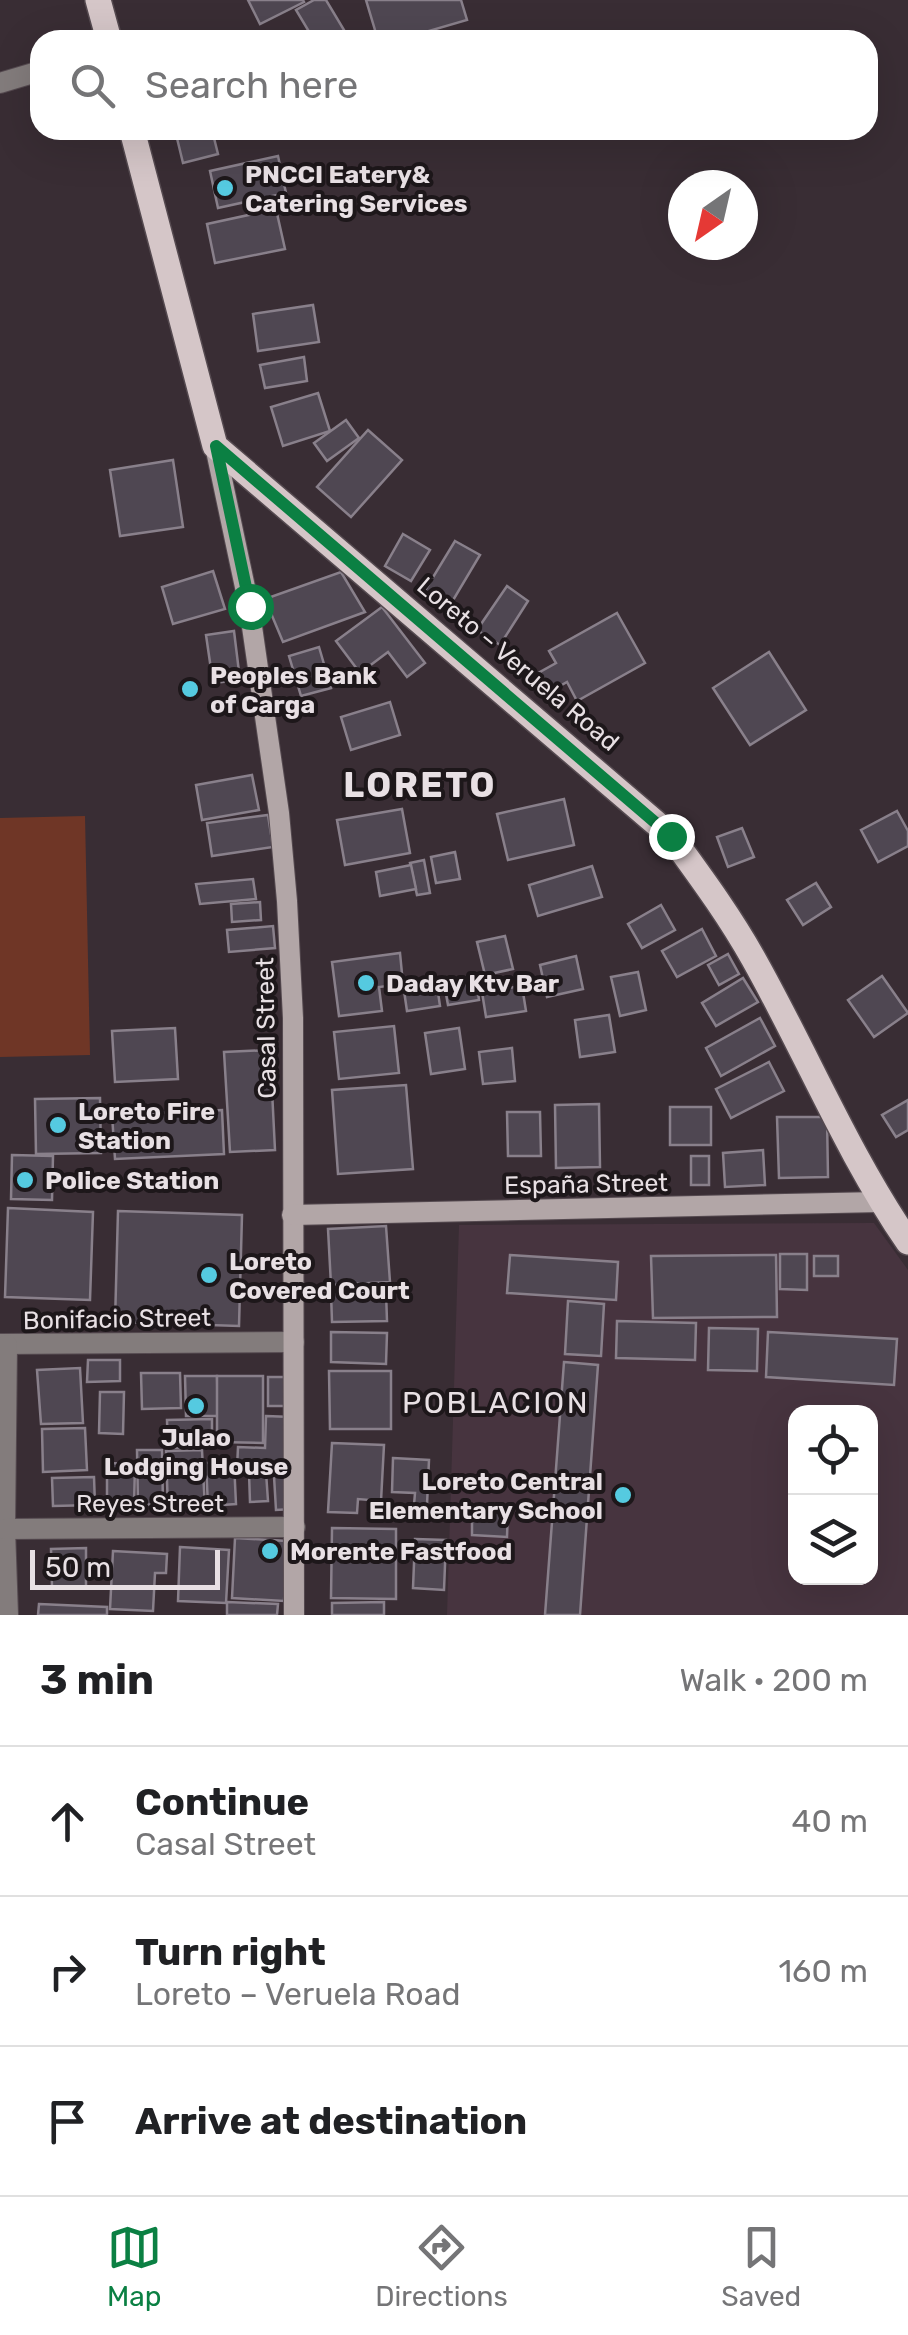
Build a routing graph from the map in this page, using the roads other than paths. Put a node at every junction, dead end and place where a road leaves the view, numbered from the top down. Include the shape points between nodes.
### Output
1 (98, 0) edge
2 (106, 30) edge
3 (30, 74) edge
4 (0, 82) edge
5 (135, 140) edge
6 (216, 446) junction
7 (880, 1202) junction
8 (292, 1215) junction
9 (908, 1242) edge
10 (294, 1342) junction
11 (4, 1344) edge
12 (295, 1528) junction
13 (5, 1529) junction
14 (8, 1615) edge
15 (294, 1615) edge

1 - 2 main road
3 - 4 street
5 - 6 main road
6 - 7 main road, Loreto – Veruela Road via 671,836 753,957
6 - 8 street, Casal Street via 250,606 279,812 293,1018
7 - 8 street, España Street
7 - 9 main road, Loreto – Veruela Road
8 - 10 street, Casal Street
10 - 11 street, Bonifacio Street
10 - 12 street, Casal Street
11 - 13 street
12 - 13 street, Reyes Street
12 - 15 street, Casal Street
13 - 14 street

